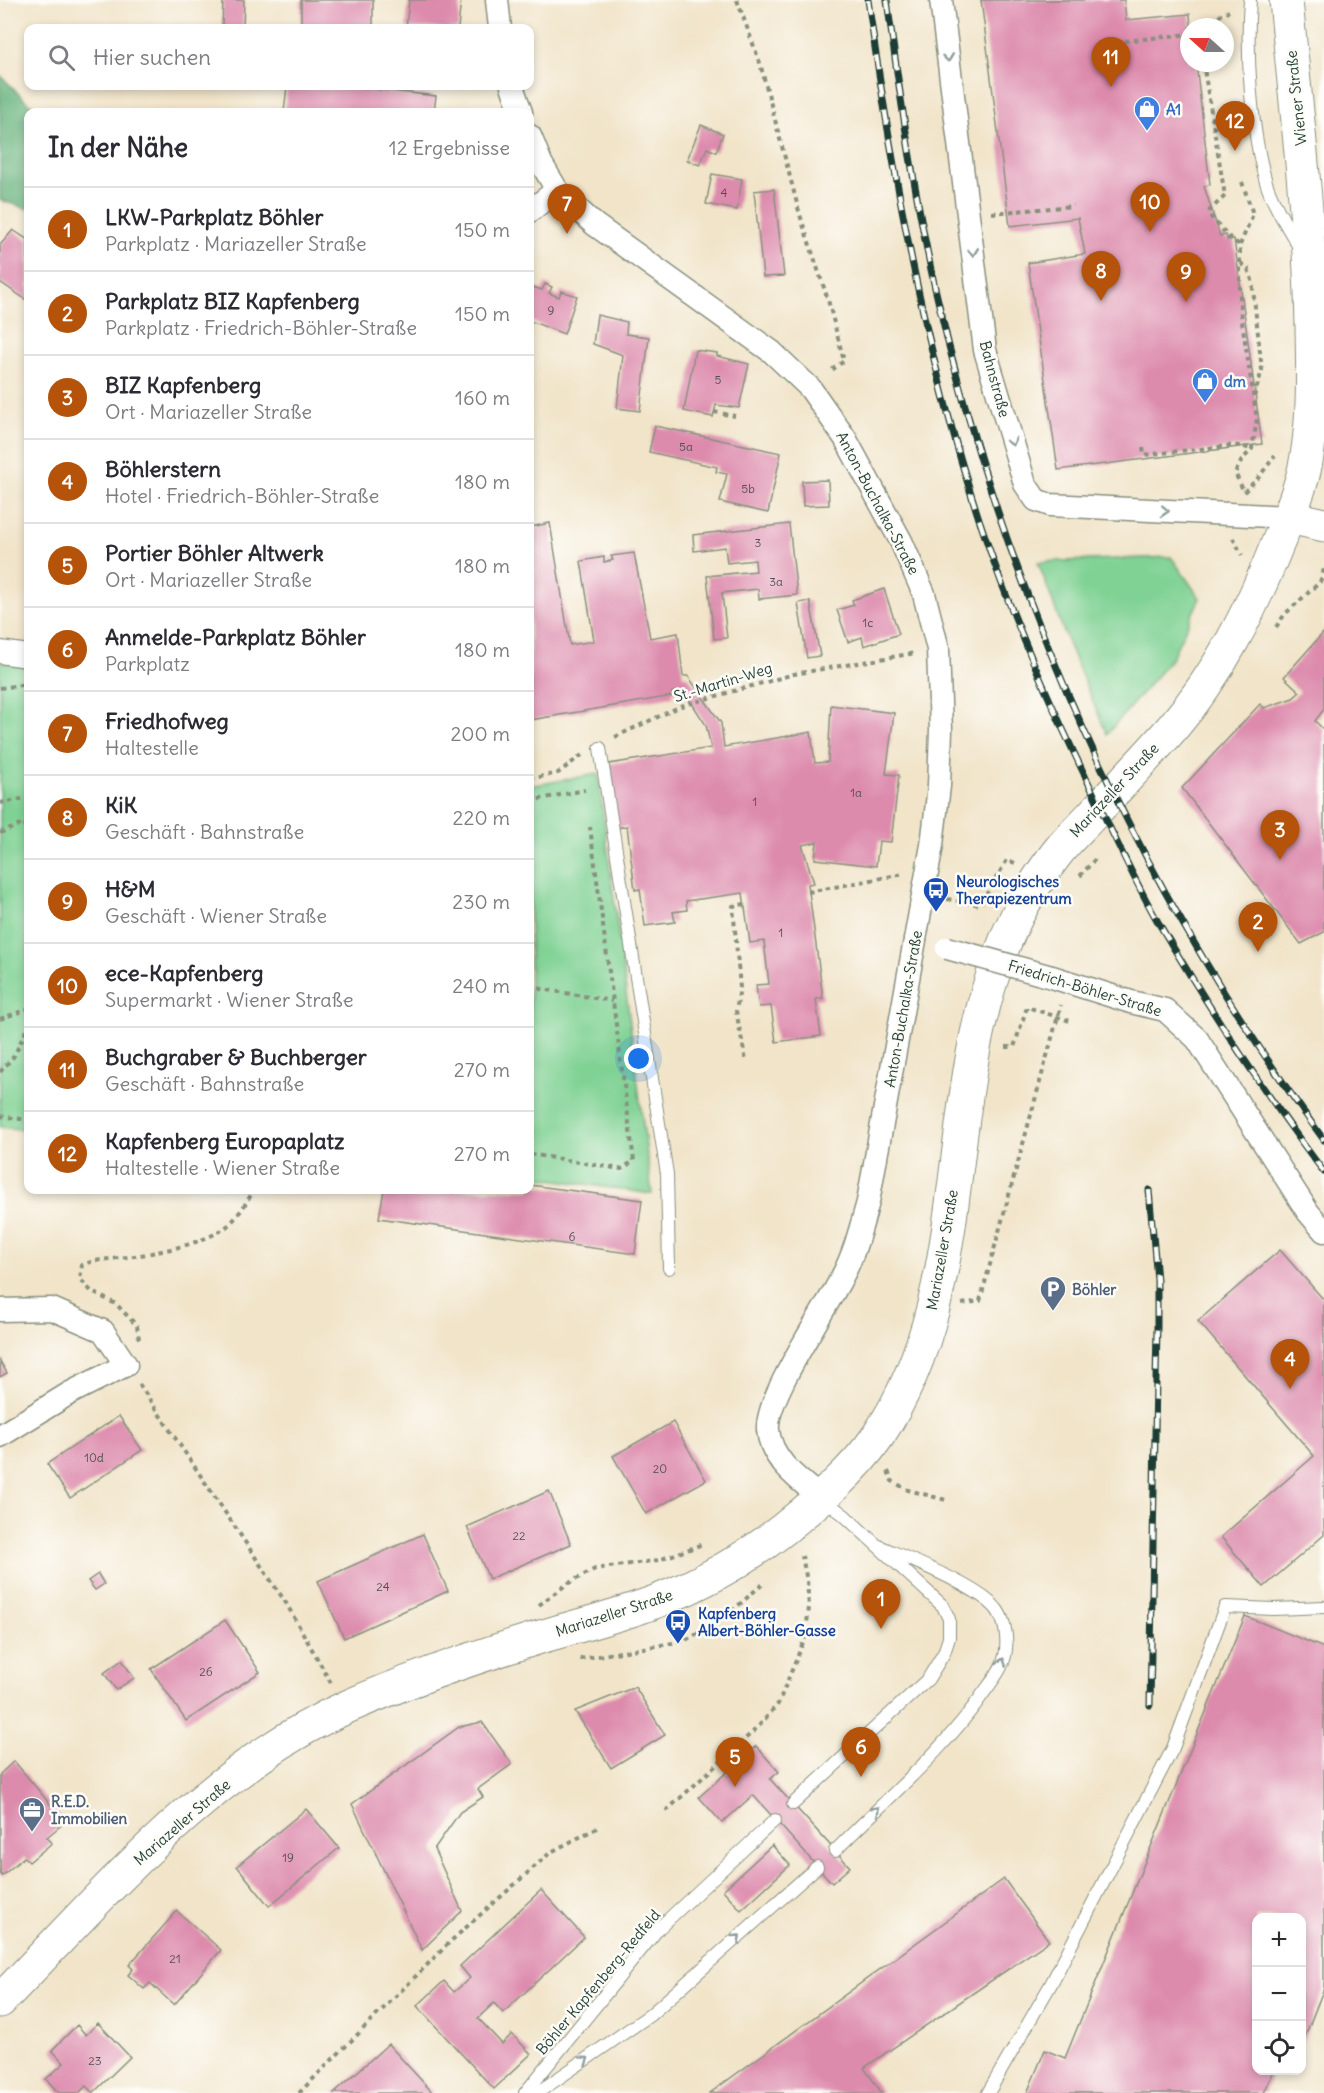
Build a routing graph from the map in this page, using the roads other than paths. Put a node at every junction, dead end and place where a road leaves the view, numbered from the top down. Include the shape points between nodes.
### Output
1 (497, 0) edge
2 (941, 0) edge
3 (1250, 0) edge
4 (1286, 0) edge
5 (500, 24) edge
6 (513, 90) edge
7 (520, 108) edge
8 (534, 146) edge
9 (557, 190) junction
10 (534, 208) edge
11 (1318, 267) edge
12 (1289, 517) junction
13 (1324, 525) edge
14 (0, 652) edge
15 (24, 655) edge
16 (600, 748) road end
17 (915, 939) junction
18 (1324, 1231) edge
19 (669, 1268) dead end
20 (0, 1310) edge
21 (0, 1436) edge
22 (820, 1497) junction
23 (879, 1546) junction
24 (1324, 1607) edge
25 (793, 1804) dead end
26 (775, 1820) dead end
27 (835, 1851) dead end
28 (818, 1868) dead end
29 (0, 2001) edge
30 (525, 2093) edge
31 (537, 2093) edge
32 (988, 2093) edge

1 - 5 street
2 -> 12 street, Bahnstraße via 985,350 1025,484 1036,500 1050,505
3 - 11 lane via 1250,70 1266,184
4 - 11 main road, Wiener Straße
6 - 7 street
8 - 9 street, Anton-Buchalka-Straße
9 - 10 street
9 - 17 street, Anton-Buchalka-Straße via 594,224 772,352 810,388 845,438 901,541 924,594 938,649 941,730 932,845
11 - 12 main road, Wiener Straße via 1306,465
12 - 13 main road
12 - 22 main road, Mariazeller Straße via 1243,625 1217,668 1177,722 1059,850 1028,895 1001,952 980,1016 941,1274 921,1351 876,1440
14 - 15 street
16 - 19 lane via 667,1174
17 - 18 street, Friedrich-Böhler-Straße, bridge via 1165,1010 1197,1039
17 - 22 street, Anton-Buchalka-Straße via 858,1239 843,1275 772,1401 768,1429 772,1448 783,1464
20 - 21 street via 52,1309 103,1331 126,1365 69,1393
22 - 23 lane
22 - 29 main road, Mariazeller Straße via 726,1569 658,1600 407,1682 332,1693 296,1732 254,1761 129,1868
23 - 25 lane via 943,1606 949,1619 949,1638 928,1679
27 -> 23 lane via 943,1744 978,1701 1005,1656 1007,1639 998,1611 980,1595
24 - 32 lane via 1225,1607 1173,1748 1051,1984
26 - 30 lane, Böhler Kapfenberg-Redfeld via 658,1929
31 -> 28 lane via 650,2015

